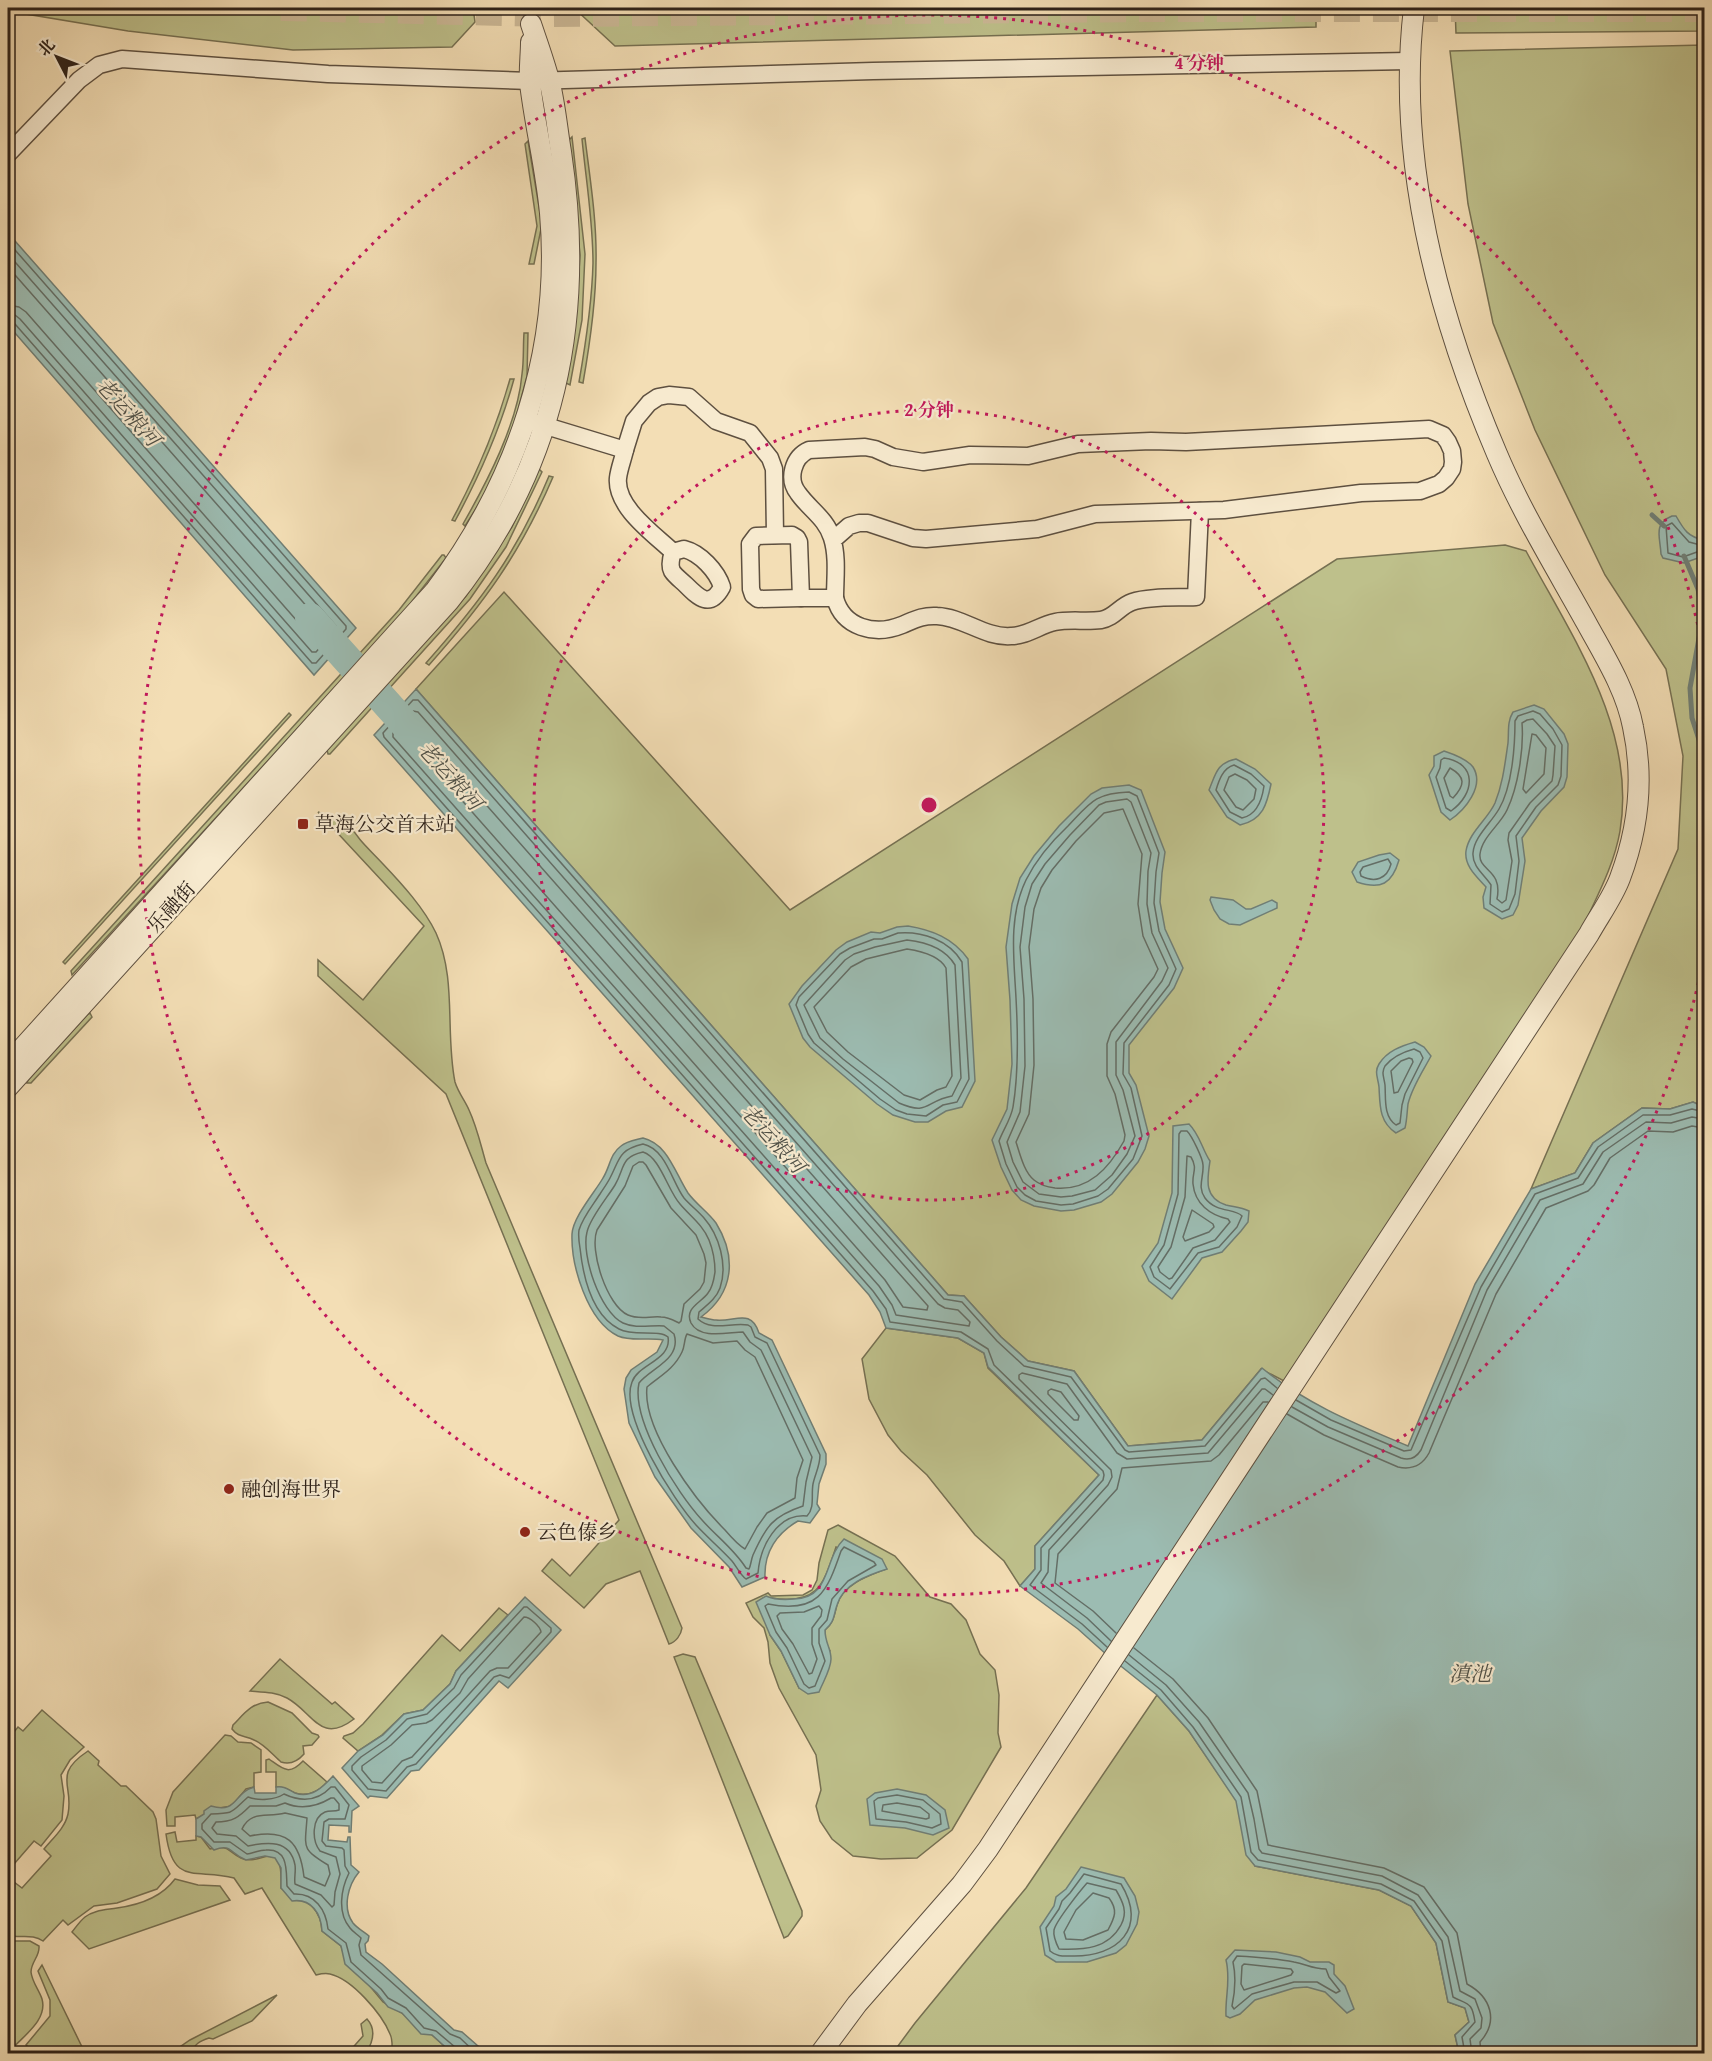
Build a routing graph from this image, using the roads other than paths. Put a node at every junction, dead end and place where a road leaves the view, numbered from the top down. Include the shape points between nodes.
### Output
1 (1414, 8) edge
2 (1409, 61) junction
3 (540, 81) junction
4 (8, 154) edge
5 (536, 423) junction
6 (625, 450) junction
7 (1200, 511) junction
8 (775, 535) junction
9 (833, 540) junction
10 (673, 552) dead end
11 (801, 598) junction
12 (835, 598) junction
13 (329, 722) junction
14 (8, 1064) edge
15 (8, 1087) edge
16 (820, 2054) edge

1 - 2 street
2 - 3 street
2 - 16 street via 1420,196 1434,271 1468,385 1519,501 1621,688 1634,727 1640,784 1634,831 1620,880 1582,944 988,1849 857,2004
3 - 4 street via 328,74 122,59 99,65 79,80
3 - 5 street via 552,249 549,319
5 - 6 street
5 - 13 street via 471,539 397,647
6 - 8 street via 634,421 649,403 669,394 689,397 716,421 750,433 770,458 774,469
6 - 10 street via 618,478 619,495
7 - 9 street via 1095,514 1037,529 926,539 859,523
7 - 9 street via 1361,493 1420,491 1446,478 1452,469 1452,451 1443,435 1429,429 1078,444 1028,456 970,454 923,462 865,447 809,450 793,469 794,486 818,513
7 - 12 street via 1196,597 1131,602 1112,617 1101,620 1056,622 1015,636 990,633 961,620 936,616 880,630 862,628 845,618
8 - 11 street via 797,537
8 - 11 street via 756,536 750,544 753,595 758,599
9 - 12 street
11 - 12 street
13 - 14 street, 乐融街
13 - 15 street, 乐融街

